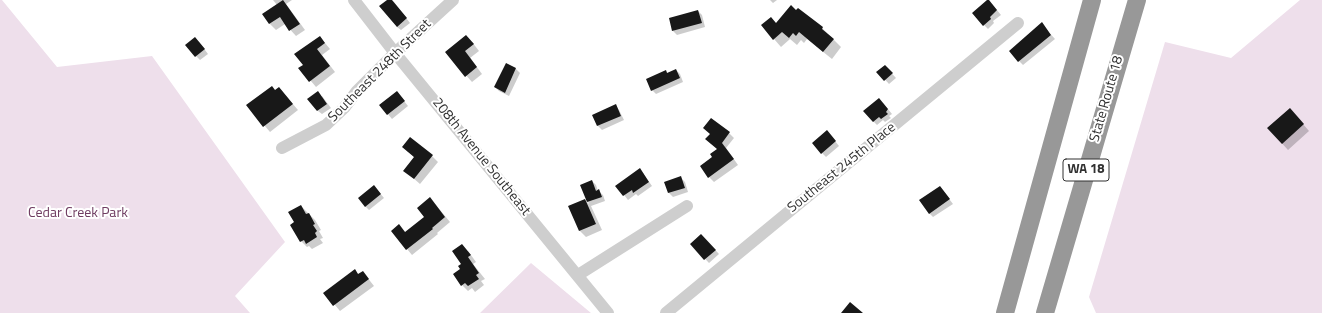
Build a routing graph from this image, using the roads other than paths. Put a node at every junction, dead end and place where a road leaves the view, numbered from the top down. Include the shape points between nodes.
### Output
1 (354, 0) edge
2 (453, 0) edge
3 (1092, 0) edge
4 (1136, 0) edge
5 (1018, 23) dead end
6 (395, 53) junction
7 (282, 148) dead end
8 (687, 206) dead end
9 (578, 275) junction
10 (608, 313) edge
11 (666, 313) edge
12 (1005, 313) edge
13 (1045, 313) edge

1 - 6 street, 208th Avenue Southeast
2 - 6 street, Southeast 248th Street
3 - 12 highway, WA 18
4 - 13 highway, State Route 18 / WA 18
5 - 11 street, Southeast 245th Place
6 - 7 street, Southeast 248th Street via 326,124
6 - 9 street, 208th Avenue Southeast
8 - 9 street
9 - 10 street, 208th Avenue Southeast

